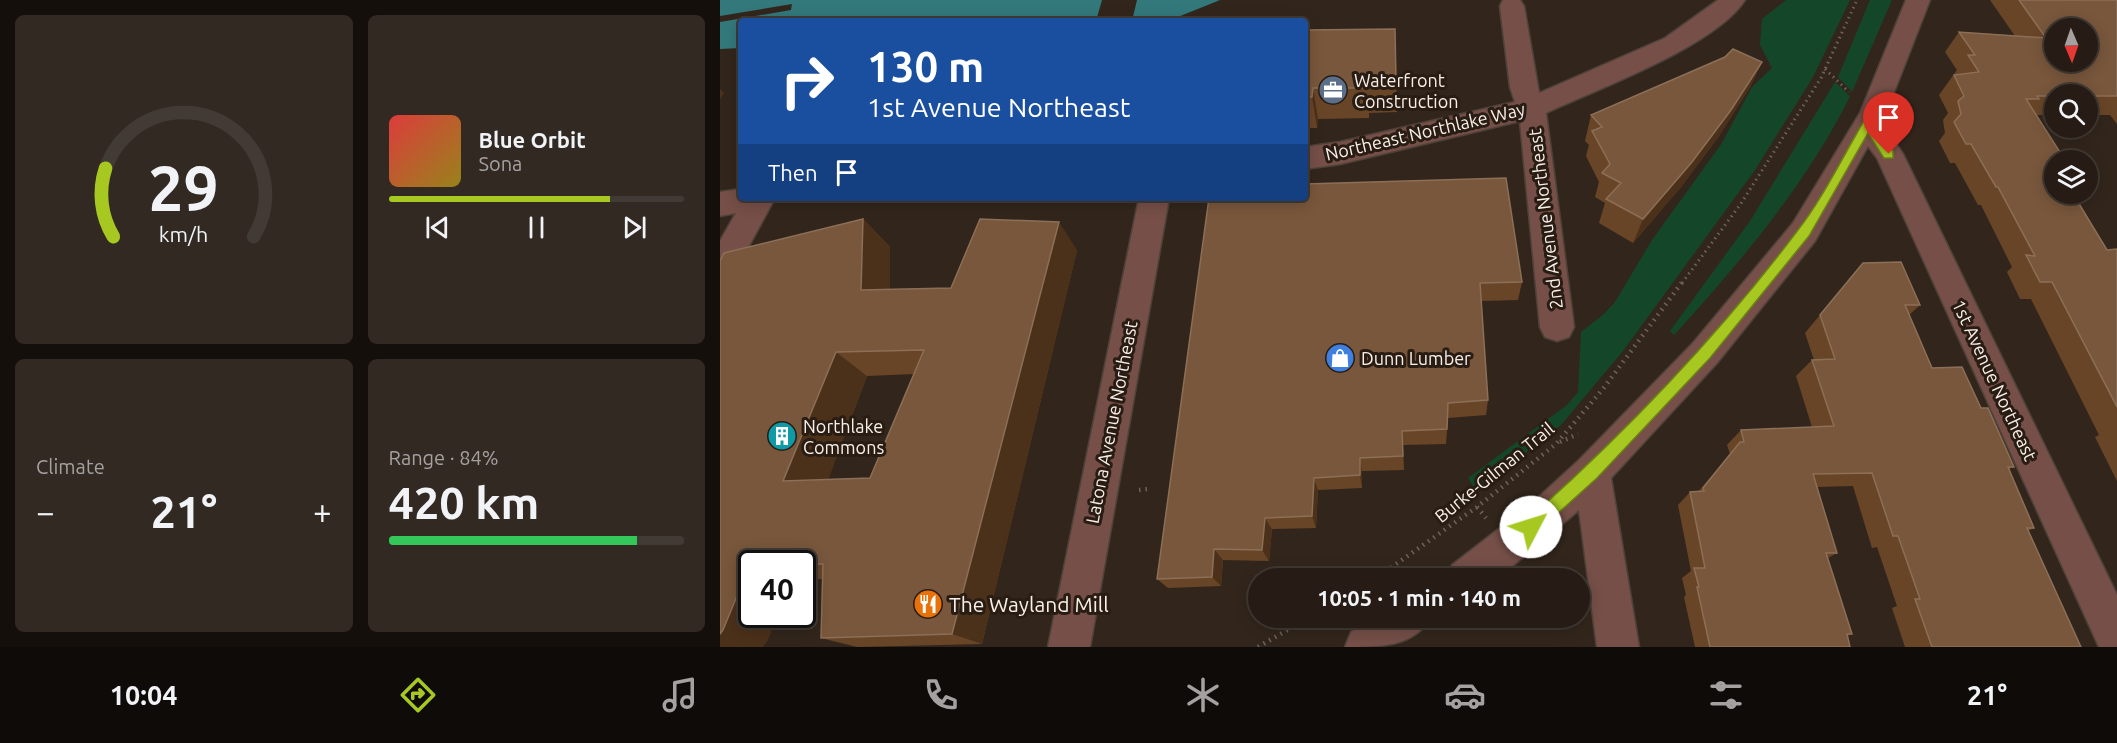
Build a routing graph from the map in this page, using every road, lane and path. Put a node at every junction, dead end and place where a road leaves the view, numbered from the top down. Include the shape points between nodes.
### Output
1 (1733, 0) edge
2 (1857, 0) edge
3 (1918, 0) edge
4 (1512, 6) dead end
5 (1825, 69) junction
6 (1531, 108) junction
7 (1862, 111) junction
8 (1308, 158) edge
9 (738, 201) edge
10 (758, 201) edge
11 (1153, 201) edge
12 (720, 204) edge
13 (720, 270) edge
14 (1557, 327) dead end
15 (1592, 472) junction
16 (1139, 489) dead end
17 (1148, 489) dead end
18 (1477, 507) junction
19 (1487, 518) dead end
20 (1391, 568) edge
21 (1480, 568) edge
22 (1291, 628) edge
23 (1395, 628) edge
24 (2117, 640) edge
25 (1069, 647) edge
26 (1258, 647) edge
27 (1366, 647) edge
28 (1618, 647) edge

1 - 6 street, Northeast Northlake Way via 1674,44
2 - 5 path, Burke-Gilman Trail
3 - 7 street
4 - 6 street, 2nd Avenue Northeast via 1523,87
5 - 7 path
5 - 18 path, Burke-Gilman Trail via 1740,205 1603,389 1556,444
6 - 8 street, Northeast Northlake Way
6 - 14 street, 2nd Avenue Northeast
7 - 15 street via 1804,232 1705,354
7 - 24 street, 1st Avenue Northeast via 1889,154
9 - 12 street
10 - 13 street
11 - 25 street, Latona Avenue Northeast
15 - 21 street
15 - 28 street
16 - 17 path
18 - 19 path
18 - 20 path, Burke-Gilman Trail
22 - 26 path
23 - 27 street

